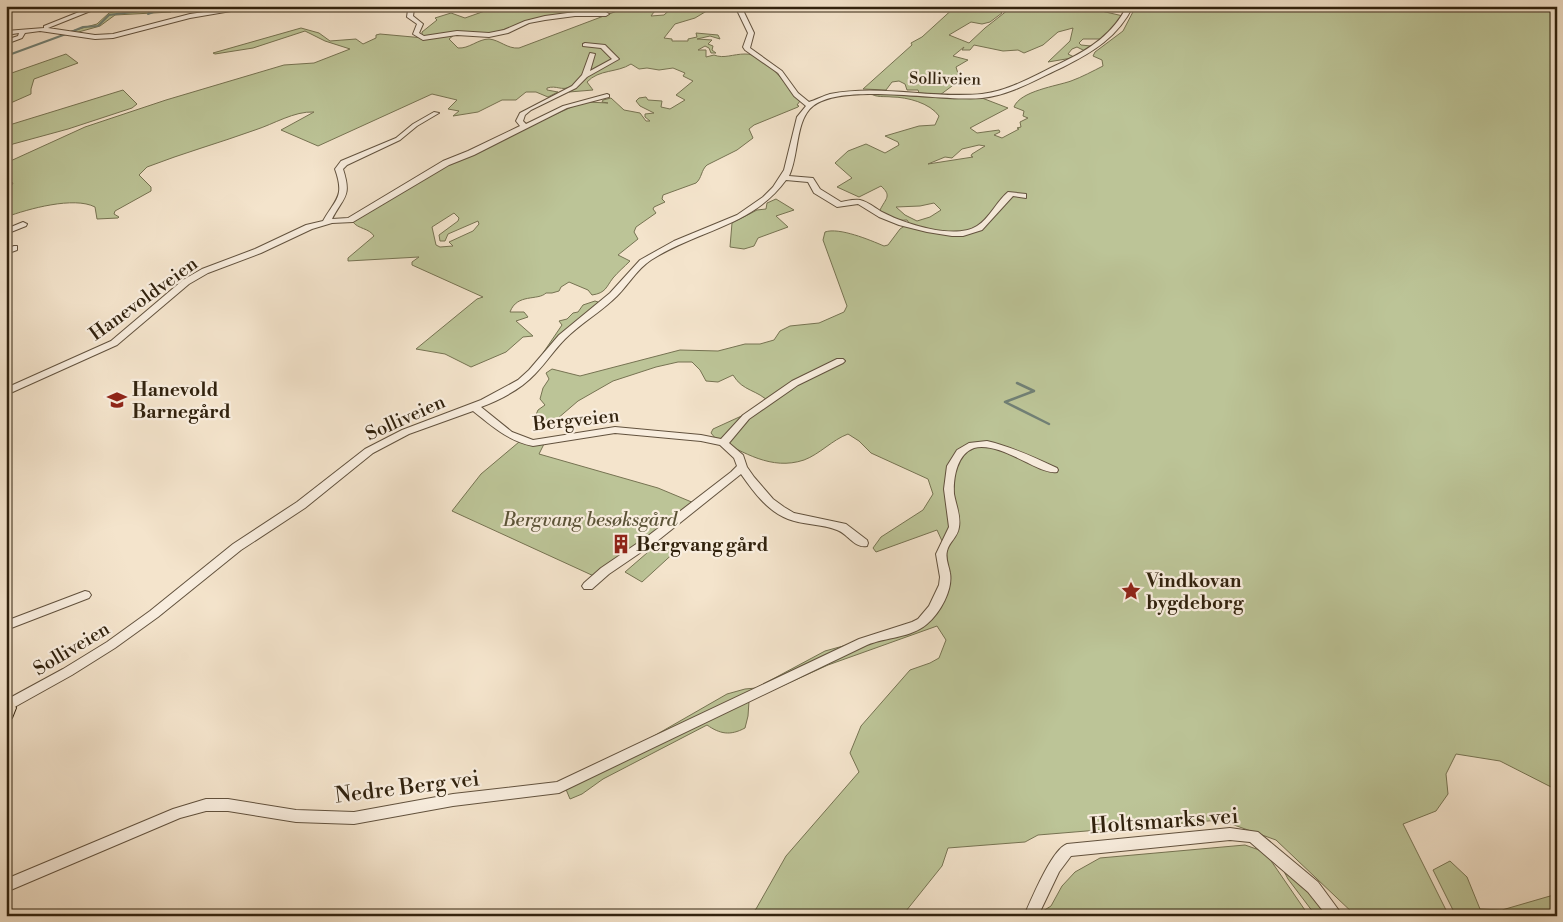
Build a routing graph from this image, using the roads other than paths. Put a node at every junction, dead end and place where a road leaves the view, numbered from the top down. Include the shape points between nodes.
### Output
1 (258, 6) edge
2 (407, 6) edge
3 (738, 6) edge
4 (1130, 6) edge
5 (97, 7) edge
6 (606, 14) dead end
7 (40, 29) junction
8 (24, 31) junction
9 (6, 33) edge
10 (6, 42) edge
11 (585, 45) dead end
12 (592, 54) dead end
13 (586, 76) junction
14 (607, 96) dead end
15 (809, 105) junction
16 (436, 113) dead end
17 (525, 127) junction
18 (784, 178) junction
19 (1023, 196) dead end
20 (326, 222) junction
21 (23, 224) dead end
22 (6, 232) edge
23 (840, 361) dead end
24 (6, 392) edge
25 (474, 407) junction
26 (722, 443) junction
27 (742, 467) junction
28 (1054, 470) dead end
29 (863, 544) dead end
30 (588, 586) dead end
31 (85, 595) dead end
32 (6, 626) edge
33 (7, 707) edge
34 (6, 886) edge
35 (1031, 916) edge
36 (1336, 916) edge

1 - 7 street via 190,16 113,36 95,37
2 - 6 street via 411,9 410,17 420,24 416,34 423,38 457,33 494,35 545,18
3 - 15 street via 751,33 746,47 778,70 789,87
4 - 15 street, Solliveien via 1118,28 1088,52 1002,92 956,98 864,91 841,94
5 - 7 street
7 - 8 street
8 - 9 street
8 - 10 street
11 - 13 street via 603,46 616,59
12 - 13 street
13 - 17 street via 574,87 522,114 518,121
14 - 17 street, Hanevoldveien via 565,107
15 - 18 street, Solliveien via 800,117 792,162
16 - 20 street via 398,139 344,163 339,169 345,191
17 - 20 street, Hanevoldveien via 446,163 354,218
18 - 19 street via 810,180 817,192 840,205 861,203 910,226 952,233 974,231 1005,198 1011,194
18 - 25 street, Solliveien via 756,206 647,258 612,296 562,338 534,372 505,392
20 - 24 street, Hanevoldveien via 205,271 186,282 114,344
21 - 22 street
23 - 26 street via 794,384 746,417
25 - 26 street, Bergveien via 523,442 615,430
25 - 33 street, Solliveien via 385,441 301,506 240,545 127,634
26 - 27 street via 739,457
27 - 29 street via 769,502 780,510 798,518 842,527
27 - 30 street
28 - 34 street, Nedre Berg vei via 991,444 964,448 957,455 949,490 954,527 942,546 945,580 939,599 926,619 850,648 559,787 453,800 354,818 309,817 228,805 206,805
31 - 32 street
35 - 36 street, Holtsmarks vei via 1054,868 1067,850 1230,834 1254,836 1313,887

